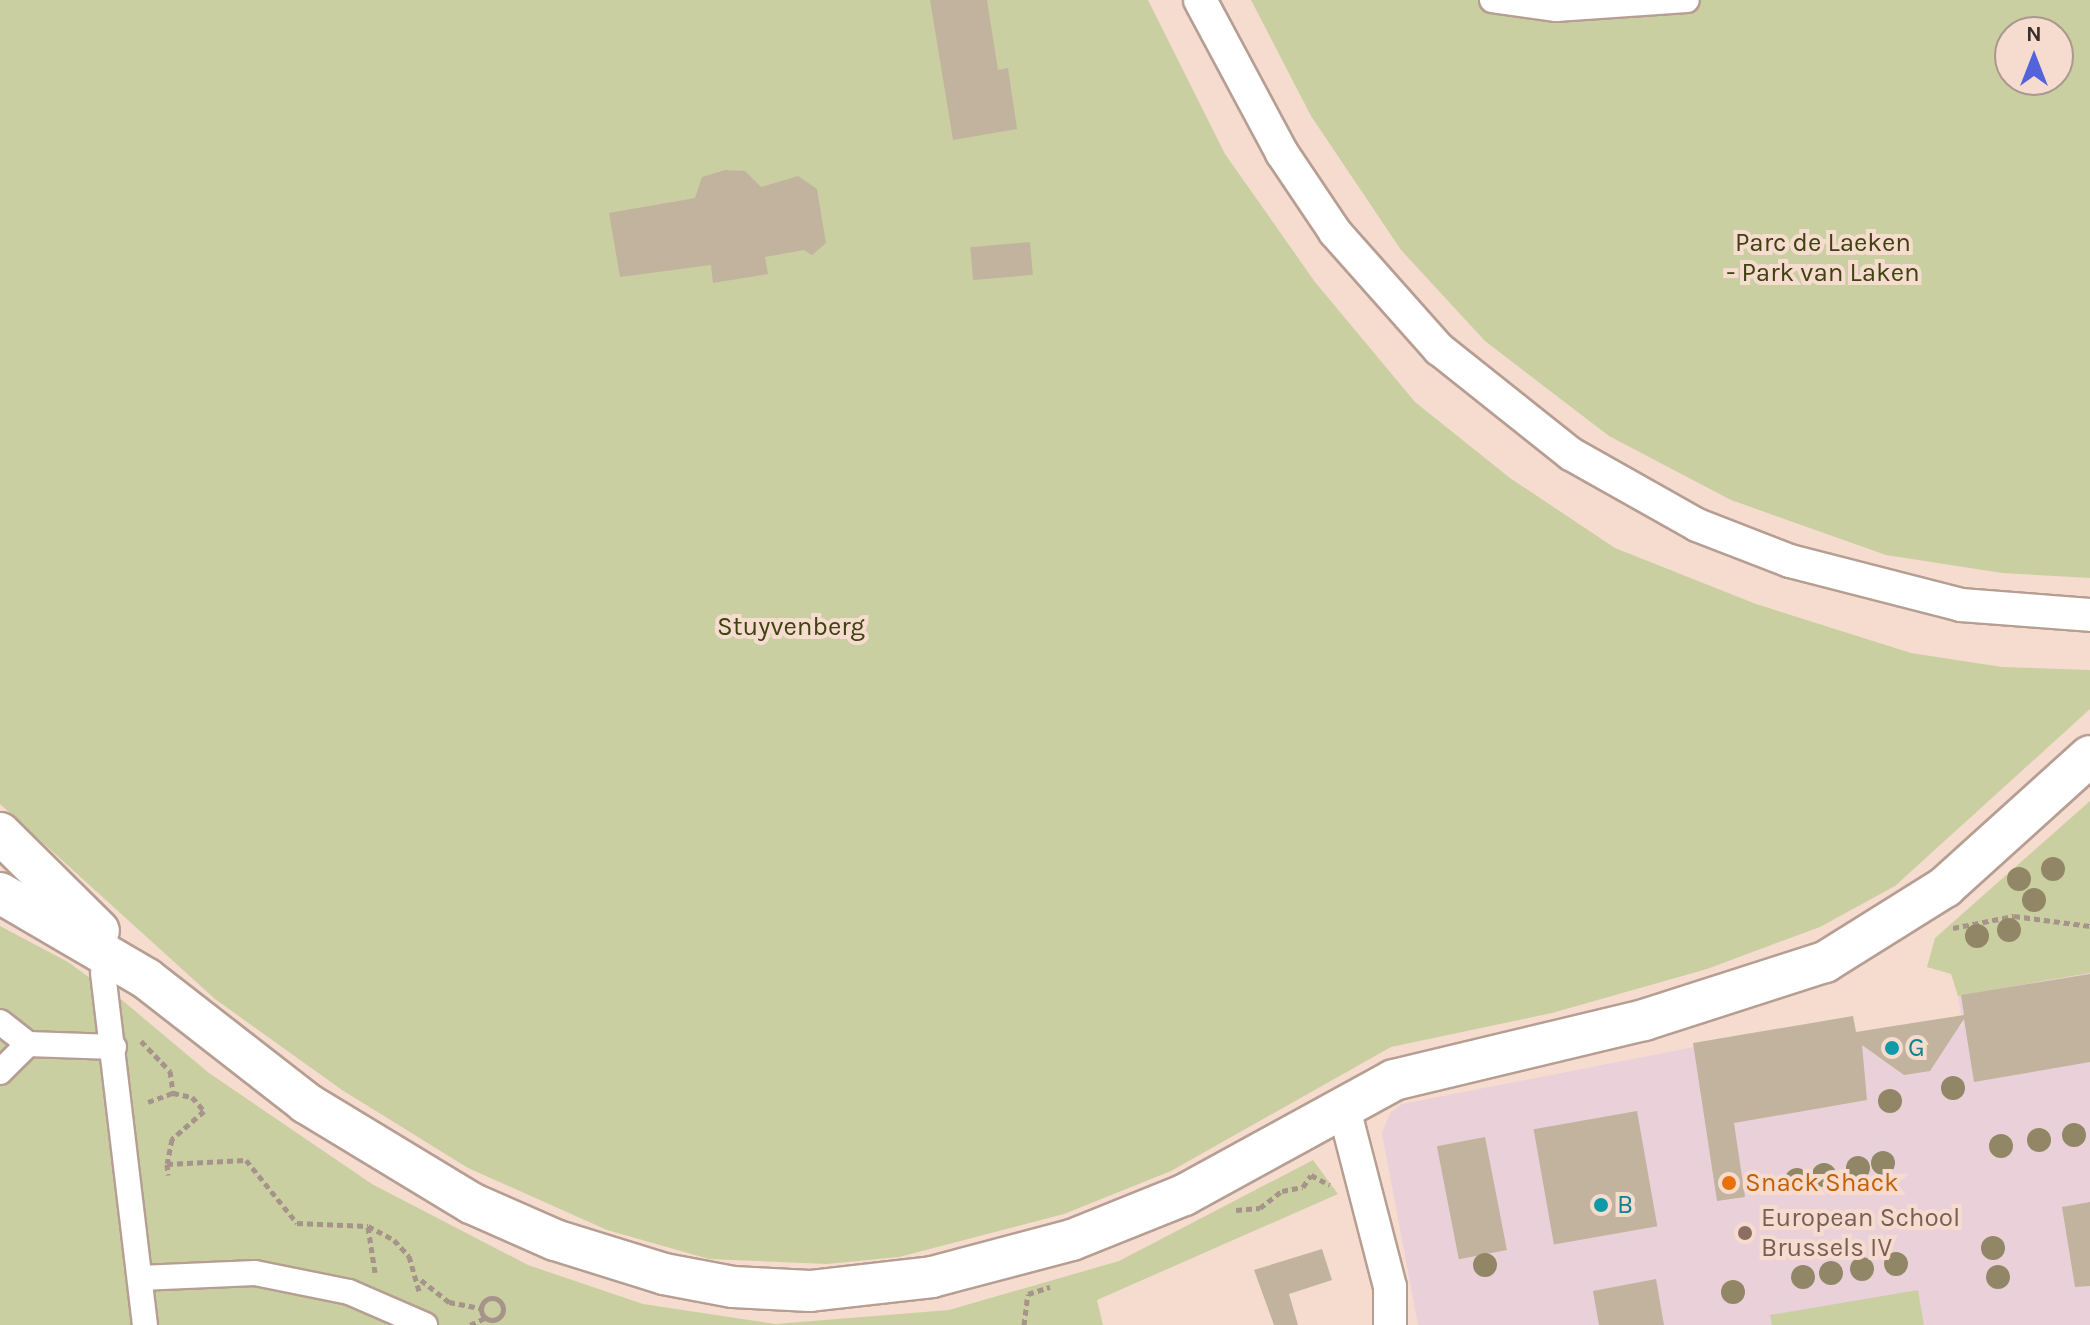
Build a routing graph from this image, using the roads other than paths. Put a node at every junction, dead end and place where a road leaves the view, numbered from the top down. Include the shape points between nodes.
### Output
1 (1200, 0) edge
2 (1492, 0) edge
3 (1687, 0) edge
4 (2090, 615) edge
5 (2090, 756) edge
6 (0, 833) edge
7 (0, 893) edge
8 (103, 973) dead end
9 (147, 979) junction
10 (0, 1022) edge
11 (28, 1044) junction
12 (114, 1047) junction
13 (0, 1072) edge
14 (1343, 1105) junction
15 (140, 1278) junction
16 (421, 1323) edge
17 (145, 1325) edge
18 (1390, 1325) edge

1 - 4 street via 1282,153 1335,232 1439,349 1571,454 1643,499 1790,561 1961,605
2 - 3 street via 1556,9
5 - 14 street via 1945,887 1825,962 1644,1020 1408,1075
6 - 9 street
7 - 9 street
8 - 12 street
9 - 14 street via 306,1103 462,1198 609,1259 733,1287 870,1286 1026,1255 1184,1195
10 - 11 street
11 - 12 street
11 - 13 street
12 - 15 street
14 - 18 street via 1390,1287
15 - 16 street via 255,1273 374,1303
15 - 17 street

